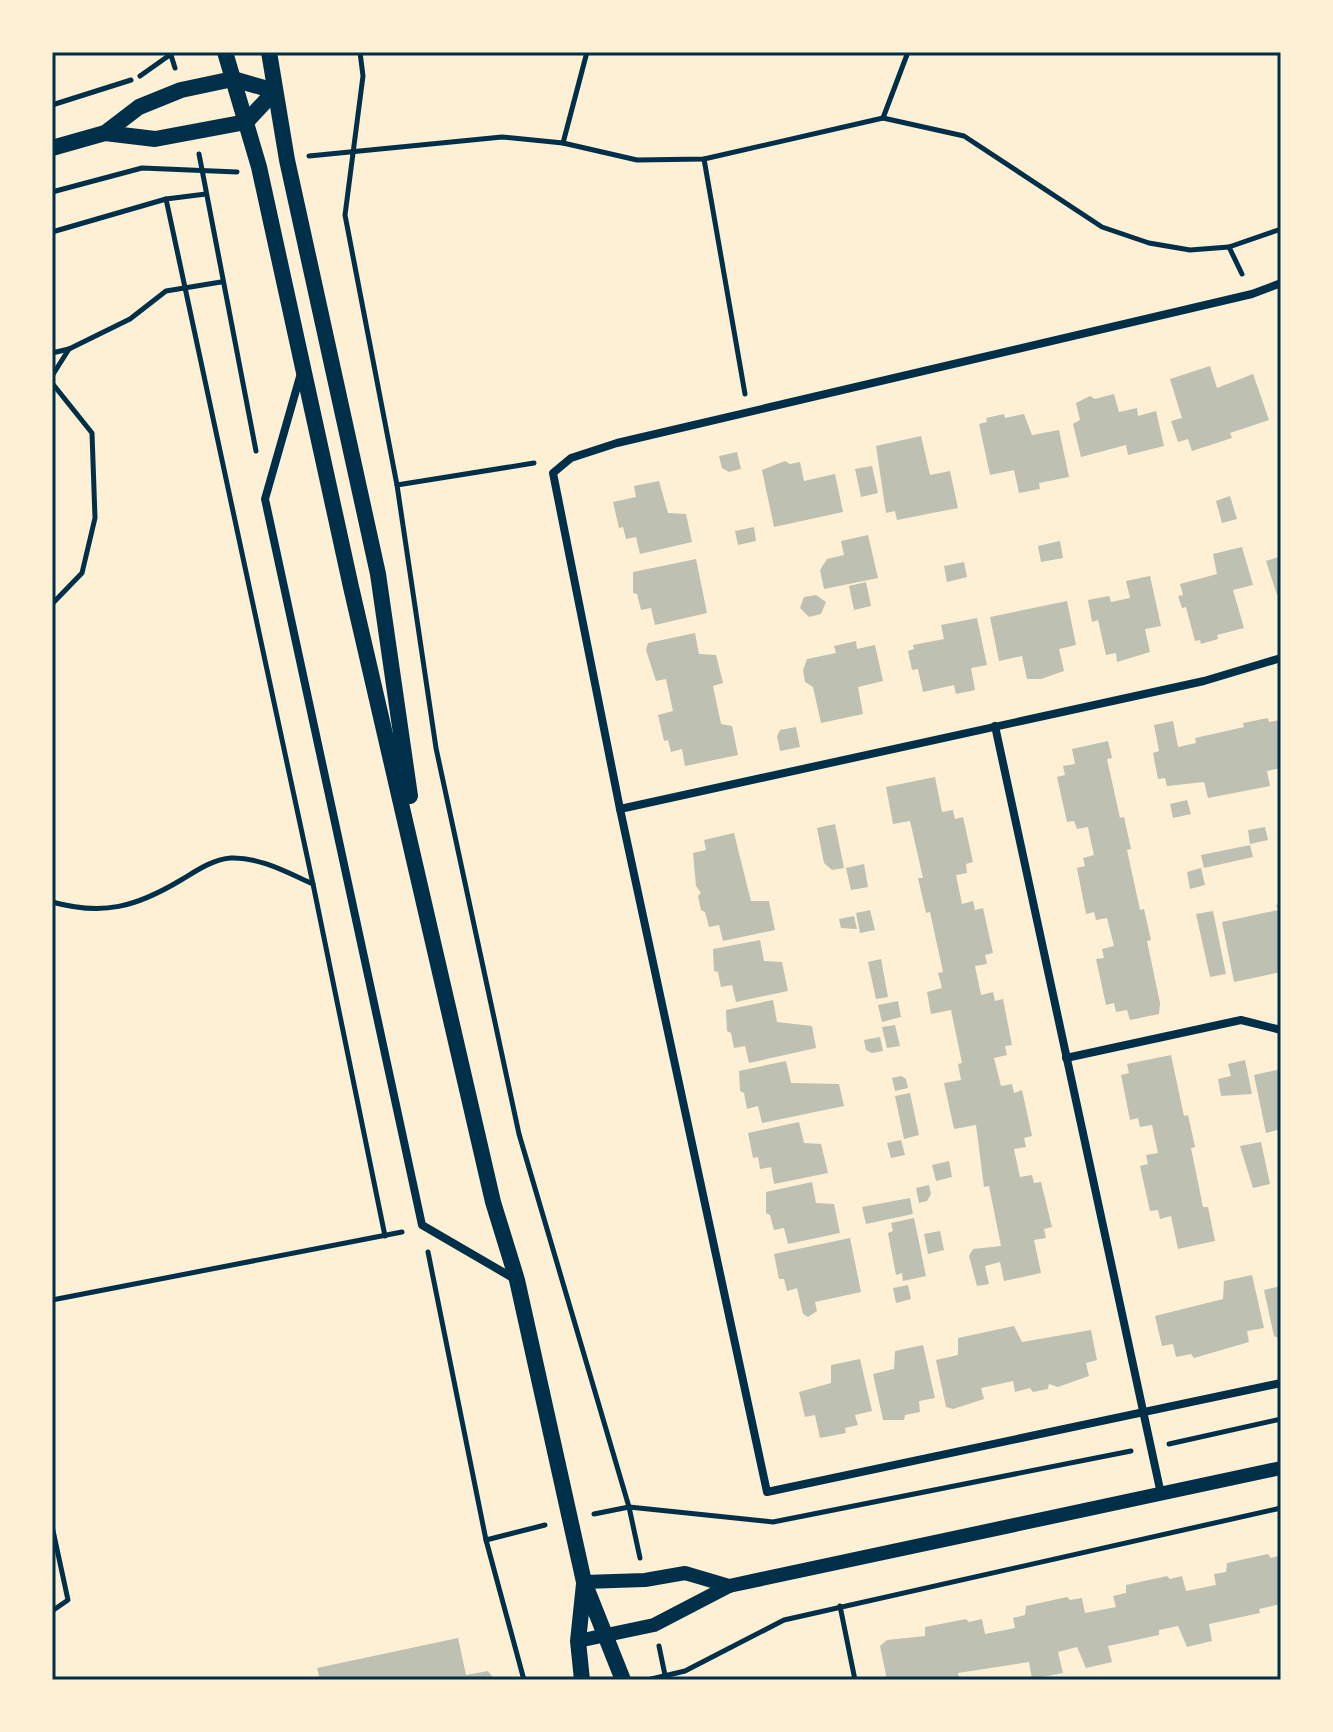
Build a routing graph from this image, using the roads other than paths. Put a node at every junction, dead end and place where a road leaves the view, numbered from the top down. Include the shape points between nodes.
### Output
1 (225, 52) edge
2 (269, 52) edge
3 (233, 79) junction
4 (275, 91) junction
5 (246, 122) junction
6 (105, 133) junction
7 (52, 148) edge
8 (1281, 283) edge
9 (302, 368) junction
10 (1281, 658) edge
11 (995, 726) junction
12 (620, 809) junction
13 (423, 888) junction
14 (1281, 1030) edge
15 (1066, 1058) junction
16 (517, 1280) junction
17 (1281, 1383) edge
18 (1142, 1413) junction
19 (1281, 1468) edge
20 (1161, 1494) junction
21 (584, 1582) junction
22 (729, 1586) junction
23 (607, 1636) junction
24 (578, 1641) junction
25 (582, 1680) edge
26 (623, 1680) edge

1 - 3 main road
2 - 4 main road
3 - 4 main road
3 - 5 main road
3 - 6 main road via 181,90 139,107
4 - 5 main road
4 - 13 main road via 378,574
5 - 6 main road via 155,139
5 - 9 main road
6 - 7 main road
8 - 12 street via 571,458 553,473
9 - 13 main road
9 - 16 street via 265,499 422,1225
10 - 11 street via 1204,681
11 - 12 street
11 - 15 street
12 - 18 street via 767,1492
13 - 16 main road via 493,1202
14 - 15 street via 1241,1020
15 - 18 street
16 - 21 main road
17 - 18 street
18 - 20 street
19 - 20 street
20 - 22 street
21 - 22 street via 685,1573
21 - 23 main road
21 - 24 main road
22 - 23 street via 654,1625
23 - 24 street
23 - 26 main road
24 - 25 main road

